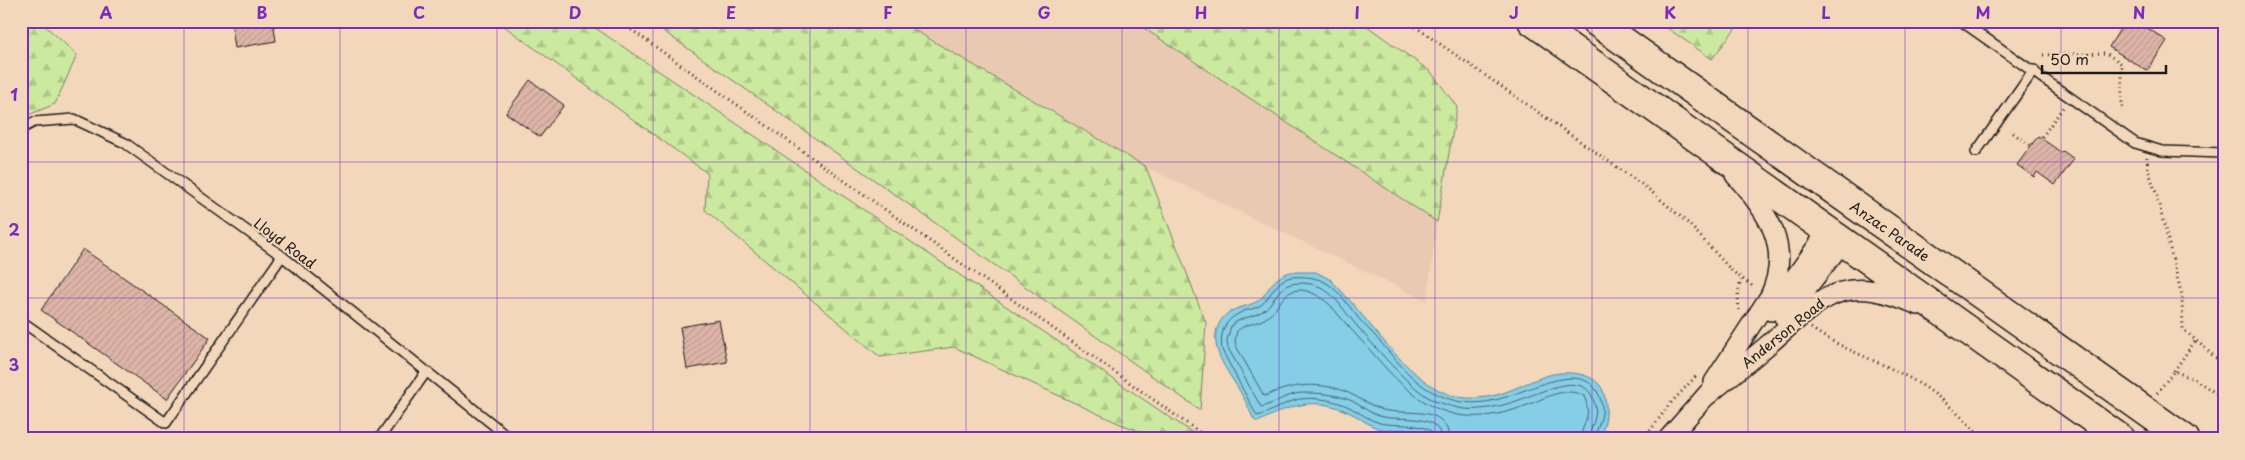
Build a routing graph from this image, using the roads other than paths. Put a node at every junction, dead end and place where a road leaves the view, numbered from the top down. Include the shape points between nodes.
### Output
1 (1532, 21) edge
2 (1595, 21) edge
3 (1961, 21) edge
4 (2034, 70) junction
5 (21, 129) edge
6 (1711, 148) junction
7 (1976, 152) dead end
8 (2224, 153) edge
9 (1856, 207) junction
10 (1836, 235) junction
11 (282, 256) junction
12 (1955, 320) junction
13 (21, 321) edge
14 (426, 372) junction
15 (1709, 392) junction
16 (379, 439) edge
17 (511, 439) edge
18 (1668, 439) edge
19 (2121, 439) edge
20 (2185, 439) edge

1 - 6 main road
2 - 9 main road, Anzac Parade
3 - 4 lane
4 - 7 lane
4 - 8 lane via 2127,138 2149,148
5 - 11 lane, Lloyd Road via 34,122 74,119 124,143
6 - 10 main road
6 - 15 street, Anderson Road via 1760,204 1772,227 1778,257 1770,296
9 - 10 main road
9 - 20 main road, Anzac Parade
10 - 12 main road
10 - 15 street, Anderson Road
11 - 13 lane via 166,423
11 - 14 lane, Lloyd Road
12 - 15 street, Anderson Road via 1893,295 1865,290 1844,291 1827,297 1798,317
12 - 19 main road
14 - 16 lane
14 - 17 lane, Lloyd Road
15 - 18 street, Anderson Road

